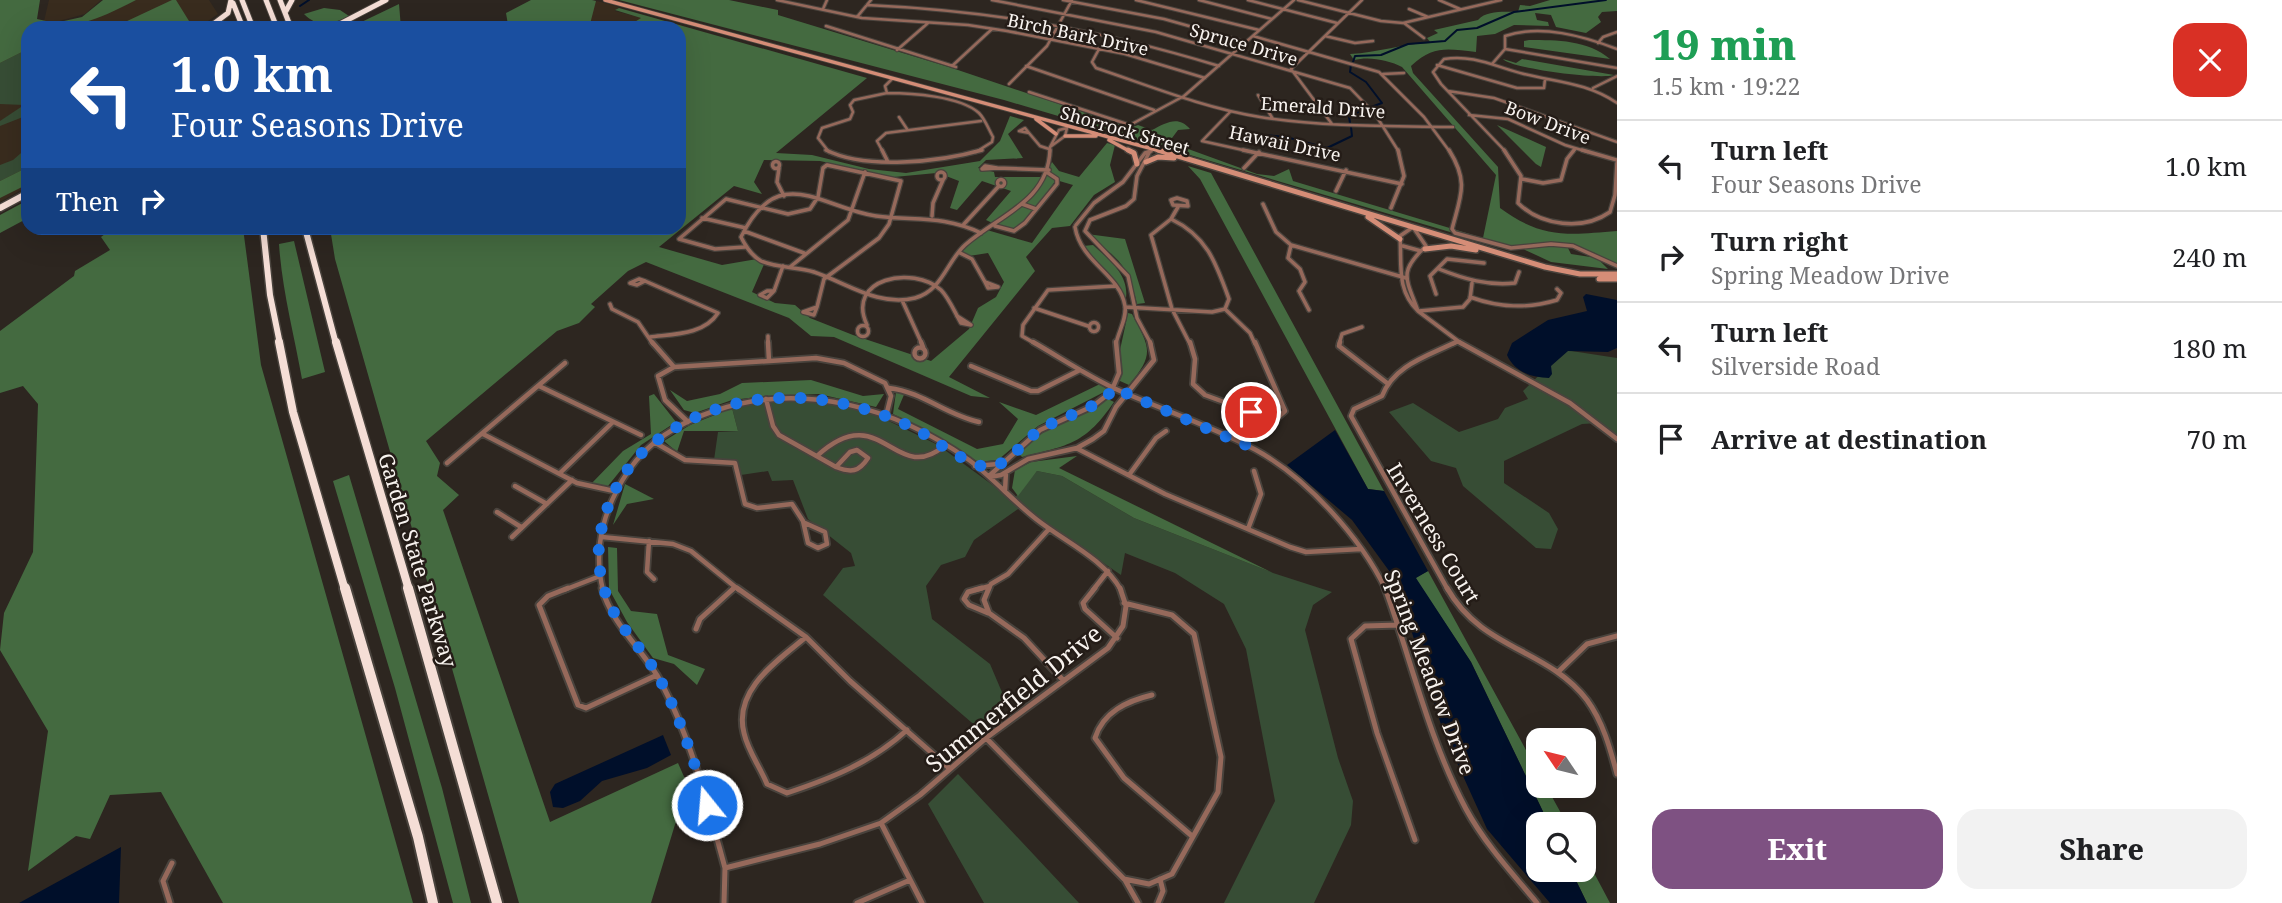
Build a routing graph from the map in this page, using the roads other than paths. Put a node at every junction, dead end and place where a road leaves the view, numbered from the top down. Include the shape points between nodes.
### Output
1 (232, 0) edge
2 (242, 0) edge
3 (266, 0) edge
4 (280, 0) edge
5 (292, 0) edge
6 (386, 0) edge
7 (392, 0) edge
8 (605, 0) edge
9 (778, 0) edge
10 (827, 0) edge
11 (871, 0) edge
12 (992, 0) edge
13 (1063, 0) edge
14 (1136, 0) edge
15 (1171, 0) edge
16 (1199, 0) edge
17 (1248, 0) edge
18 (1296, 0) edge
19 (1350, 0) edge
20 (1439, 0) edge
21 (1502, 0) edge
22 (1072, 1) edge
23 (1361, 1) edge
24 (624, 4) junction
25 (867, 5) junction
26 (1174, 7) junction
27 (823, 9) junction
28 (1284, 9) junction
29 (1409, 9) dead end
30 (1461, 10) junction
31 (286, 12) junction
32 (1065, 13) junction
33 (1348, 13) junction
34 (857, 17) junction
35 (1429, 18) junction
36 (1272, 19) junction
37 (217, 21) edge
38 (240, 21) edge
39 (250, 21) edge
40 (274, 21) edge
41 (289, 21) edge
42 (346, 21) edge
43 (352, 21) edge
44 (685, 21) edge
45 (686, 21) edge
46 (929, 22) junction
47 (1338, 23) junction
48 (1403, 23) junction
49 (826, 26) dead end
50 (1058, 26) junction
51 (993, 28) junction
52 (1259, 30) junction
53 (1617, 32) edge
54 (1253, 36) junction
55 (1324, 36) junction
56 (1424, 38) dead end
57 (1050, 40) junction
58 (1373, 41) dead end
59 (1246, 42) junction
60 (1598, 43) junction
61 (1099, 49) junction
62 (1505, 49) junction
63 (1617, 49) edge
64 (897, 50) junction
65 (1308, 52) junction
66 (1233, 54) junction
67 (1492, 64) junction
68 (1219, 65) junction
69 (1437, 65) junction
70 (951, 66) junction
71 (1026, 66) junction
72 (861, 67) junction
73 (956, 67) dead end
74 (1617, 68) edge
75 (1291, 71) junction
76 (1382, 74) junction
77 (1404, 74) dead end
78 (1617, 76) edge
79 (1205, 78) junction
80 (1544, 78) junction
81 (892, 79) junction
82 (1009, 84) dead end
83 (930, 86) junction
84 (1592, 89) junction
85 (1447, 91) junction
86 (1029, 92) dead end
87 (887, 93) junction
88 (1258, 95) dead end
89 (1183, 97) junction
90 (1617, 103) edge
91 (1156, 111) junction
92 (1231, 111) junction
93 (1468, 116) junction
94 (900, 117) dead end
95 (1035, 117) junction
96 (1273, 120) junction
97 (981, 121) junction
98 (1332, 125) junction
99 (1381, 126) junction
100 (1430, 127) junction
101 (1453, 127) dead end
102 (1067, 128) junction
103 (906, 129) junction
104 (1029, 133) dead end
105 (1056, 134) junction
106 (1099, 135) junction
107 (1065, 136) junction
108 (1110, 140) junction
109 (1617, 142) edge
110 (1145, 146) junction
111 (1050, 148) junction
112 (1576, 149) junction
113 (1150, 151) junction
114 (1162, 152) junction
115 (1259, 152) junction
116 (1176, 159) junction
117 (1617, 161) edge
118 (888, 162) junction
119 (1146, 162) junction
120 (1137, 164) junction
121 (779, 168) dead end
122 (997, 168) dead end
123 (1244, 168) dead end
124 (1346, 170) junction
125 (1048, 171) junction
126 (865, 172) junction
127 (1522, 179) junction
128 (943, 180) dead end
129 (1402, 184) junction
130 (998, 187) dead end
131 (1336, 191) dead end
132 (21, 195) edge
133 (817, 196) junction
134 (785, 197) junction
135 (1263, 204) dead end
136 (1022, 205) junction
137 (0, 206) edge
138 (760, 207) junction
139 (1178, 207) dead end
140 (1391, 208) dead end
141 (1036, 209) junction
142 (852, 210) junction
143 (891, 216) junction
144 (932, 216) junction
145 (1368, 217) junction
146 (701, 218) junction
147 (1079, 218) junction
148 (1171, 219) junction
149 (1089, 221) junction
150 (964, 224) junction
151 (994, 225) junction
152 (1410, 228) junction
153 (745, 230) junction
154 (686, 232) edge
155 (1418, 232) junction
156 (981, 233) junction
157 (263, 235) edge
158 (307, 235) edge
159 (683, 235) edge
160 (1400, 239) junction
161 (1095, 243) junction
162 (1080, 244) junction
163 (1291, 245) junction
164 (1403, 246) junction
165 (745, 247) junction
166 (1423, 250) junction
167 (1476, 250) junction
168 (804, 253) junction
169 (960, 253) junction
170 (1484, 263) dead end
171 (783, 266) junction
172 (1617, 266) edge
173 (790, 267) junction
174 (1439, 269) junction
175 (1519, 272) dead end
176 (1399, 276) junction
177 (1617, 277) edge
178 (826, 278) junction
179 (1406, 278) junction
180 (645, 281) dead end
181 (985, 282) dead end
182 (1472, 283) junction
183 (1116, 286) junction
184 (935, 287) junction
185 (1557, 289) dead end
186 (774, 291) dead end
187 (1436, 294) dead end
188 (867, 295) junction
189 (1469, 297) junction
190 (902, 300) junction
191 (610, 304) dead end
192 (817, 307) dead end
193 (1034, 307) junction
194 (1125, 307) junction
195 (1135, 307) junction
196 (1225, 309) junction
197 (1309, 310) dead end
198 (1172, 311) junction
199 (1418, 311) junction
200 (957, 317) dead end
201 (867, 326) dead end
202 (1088, 326) dead end
203 (1363, 327) dead end
204 (768, 336) dead end
205 (650, 337) junction
206 (1457, 342) junction
207 (923, 347) dead end
208 (769, 361) junction
209 (565, 363) dead end
210 (971, 366) dead end
211 (674, 367) junction
212 (1080, 370) junction
213 (1387, 383) junction
214 (539, 386) junction
215 (889, 388) junction
216 (1114, 388) junction
217 (1126, 394) junction
218 (766, 399) junction
219 (886, 406) junction
220 (877, 412) junction
221 (886, 416) junction
222 (1254, 421) junction
223 (613, 422) junction
224 (688, 422) junction
225 (979, 422) dead end
226 (1166, 430) dead end
227 (483, 434) junction
228 (641, 435) dead end
229 (1617, 439) edge
230 (654, 442) junction
231 (1245, 445) junction
232 (944, 446) junction
233 (1077, 448) junction
234 (817, 456) junction
235 (1003, 462) junction
236 (447, 463) dead end
237 (975, 466) junction
238 (836, 467) junction
239 (1254, 471) dead end
240 (1006, 472) junction
241 (560, 473) junction
242 (1129, 476) junction
243 (989, 477) junction
244 (572, 480) junction
245 (515, 486) dead end
246 (614, 491) junction
247 (1005, 491) junction
248 (547, 504) junction
249 (497, 512) dead end
250 (805, 523) junction
251 (521, 527) junction
252 (1049, 529) junction
253 (1248, 529) junction
254 (512, 537) dead end
255 (602, 537) junction
256 (649, 541) junction
257 (1362, 549) junction
258 (1108, 571) junction
259 (600, 576) junction
260 (654, 579) dead end
261 (990, 586) junction
262 (735, 587) junction
263 (1125, 603) junction
264 (989, 613) junction
265 (1399, 625) junction
266 (696, 629) dead end
267 (1617, 636) edge
268 (806, 637) junction
269 (1117, 638) junction
270 (1558, 672) junction
271 (657, 675) junction
272 (1064, 680) junction
273 (1152, 695) dead end
274 (907, 730) junction
275 (986, 738) junction
276 (948, 768) junction
277 (1617, 774) edge
278 (881, 822) junction
279 (1192, 836) junction
280 (1415, 840) dead end
281 (172, 863) dead end
282 (724, 868) junction
283 (1124, 879) junction
284 (1160, 879) junction
285 (910, 880) junction
286 (170, 903) edge
287 (433, 903) edge
288 (497, 903) edge
289 (724, 903) edge
290 (857, 903) edge
291 (922, 903) edge
292 (1138, 903) edge
293 (1158, 903) edge
294 (1537, 903) edge

1 - 37 highway via 228,13
1 - 38 highway
2 - 39 highway
3 - 40 highway
4 - 31 highway
5 - 31 highway
6 - 42 highway
7 - 43 highway
8 - 24 main road, Shorrock Street
9 - 27 street, Birch Bark Drive
10 - 27 street
11 - 25 street
12 - 32 street, Spruce Drive
13 - 22 street
14 - 26 street
15 - 26 street
16 - 36 street
17 - 28 street
18 - 28 street
18 - 33 street
19 - 23 street
20 - 30 street
21 - 30 street
22 - 32 street
22 - 59 street via 1164,19
23 - 33 street
24 - 44 main road, Shorrock Street
24 - 72 main road, Shorrock Street
25 - 34 street
25 - 50 street via 979,12
26 - 52 street
27 - 34 street, Birch Bark Drive
28 - 36 street
28 - 47 street
29 - 35 street
30 - 35 street
31 - 41 highway
32 - 50 street
32 - 66 street, Spruce Drive via 1147,29
33 - 47 street
33 - 48 street
34 - 46 street, Birch Bark Drive
35 - 48 street
36 - 52 street
45 - 81 main road, Shorrock Street
46 - 51 street, Birch Bark Drive
46 - 64 street
47 - 55 street
48 - 56 street
49 - 64 street
50 - 57 street
50 - 68 street
51 - 57 street, Birch Bark Drive
51 - 70 street
52 - 54 street
53 - 60 street
54 - 59 street
54 - 65 street
55 - 58 street via 1355,43
55 - 65 street
57 - 61 street, Birch Bark Drive
57 - 71 street
59 - 66 street
60 - 62 street via 1555,33 1512,33 1504,37
60 - 63 street
61 - 79 street, Birch Bark Drive
61 - 89 street, Emerald Drive via 1092,62 1096,68
62 - 67 street
62 - 74 street
64 - 70 street
65 - 75 street
65 - 76 street
66 - 68 street
66 - 75 street, Spruce Drive
67 - 69 street via 1455,57
67 - 80 street
68 - 79 street
69 - 80 street via 1527,90 1544,88
69 - 85 street via 1433,75
70 - 73 street
71 - 82 street
71 - 91 street
72 - 81 main road
72 - 83 main road, Shorrock Street
75 - 98 street
75 - 99 street, Spruce Drive via 1349,89
76 - 77 street
76 - 100 street
78 - 84 street
79 - 89 street
80 - 84 street
81 - 83 main road
81 - 87 street
81 - 95 main road, Shorrock Street
83 - 95 main road, Shorrock Street
84 - 90 street
85 - 93 street
85 - 109 street via 1529,107 1582,132
86 - 91 street, Shorrock Street via 1130,125
87 - 97 street via 918,93 958,104 974,109
87 - 118 street via 854,100 850,119 828,124 818,134 820,144 833,155
88 - 96 street
89 - 91 street
89 - 92 street, Emerald Drive
92 - 96 street, Emerald Drive
92 - 115 street, Hawaii Drive via 1202,141
93 - 112 street, Bow Drive via 1508,119
93 - 127 street via 1515,163
94 - 103 street
95 - 102 main road, Shorrock Street
95 - 105 main road
95 - 106 main road, Shorrock Street
96 - 98 street, Emerald Drive
97 - 103 street
97 - 118 street via 993,139 982,150
98 - 99 street, Emerald Drive
99 - 100 street, Emerald Drive
99 - 129 street, Spruce Drive via 1404,164
100 - 101 street, Emerald Drive
100 - 172 street via 1461,172 1464,190 1452,229 1455,233 1511,248 1573,246
102 - 105 street
102 - 106 main road, Shorrock Street
102 - 107 street
103 - 118 street via 878,137
104 - 111 street via 1040,146
105 - 111 street
106 - 107 main road
106 - 108 main road, Shorrock Street
106 - 110 main road, Shorrock Street
107 - 111 street
108 - 113 main road, Shorrock Street
108 - 120 main road via 1133,153
110 - 113 street
110 - 114 main road, Shorrock Street
111 - 125 street
112 - 117 street, Bow Drive
112 - 127 street via 1567,159 1561,180
113 - 114 street
113 - 116 main road, Shorrock Street
113 - 119 street
113 - 120 street
114 - 152 main road, Shorrock Street
115 - 123 street
115 - 124 street, Hawaii Drive
116 - 119 main road via 1158,157
116 - 145 main road, Shorrock Street
117 - 127 street via 1612,209 1590,221 1551,223 1524,211 1518,201
119 - 149 street via 1137,176 1131,202
120 - 147 street via 1123,182
121 - 134 street via 776,182
122 - 125 street
124 - 129 street, Hawaii Drive
124 - 131 street
125 - 136 street
125 - 141 street via 1058,179
126 - 133 street via 824,167
126 - 142 street
126 - 143 street via 901,181
128 - 144 street
129 - 140 street
130 - 150 street
132 - 137 highway
133 - 134 street
133 - 138 street via 812,206 795,214
133 - 142 street
134 - 138 street
135 - 163 street via 1276,232
136 - 141 street
136 - 151 street
138 - 146 street via 726,199
138 - 153 street
139 - 148 street
141 - 151 street via 1018,230 1010,232
142 - 143 street
142 - 168 street via 835,232
143 - 144 street
143 - 178 street via 875,243
144 - 150 street
145 - 152 main road, Shorrock Street
145 - 160 main road
146 - 153 street
146 - 154 street
147 - 149 street
147 - 162 street via 1075,226
148 - 196 street via 1196,230 1209,245 1229,299
148 - 198 street via 1151,235
149 - 161 street via 1085,231
150 - 156 street
151 - 156 street
152 - 155 main road, Shorrock Street
152 - 160 street
152 - 177 main road, Shorrock Street via 1559,270
153 - 165 street via 741,237
153 - 168 street
155 - 166 street
155 - 167 main road, Shorrock Street
156 - 169 street
157 - 287 highway via 293,412 418,836
158 - 288 highway, Garden State Parkway
159 - 165 street via 679,239 715,249
160 - 164 street
161 - 162 street
161 - 195 street via 1124,269
162 - 183 street
163 - 176 street
163 - 197 street via 1288,258 1300,268 1305,282 1298,291
164 - 166 street
164 - 176 street
165 - 171 street via 757,259
166 - 167 main road via 1451,246
166 - 179 street via 1409,263
167 - 177 main road, Shorrock Street via 1567,276
168 - 173 street
169 - 181 street via 972,259
169 - 184 street
170 - 174 street via 1449,258
171 - 173 street
171 - 186 street
173 - 178 street
174 - 182 street
174 - 187 street via 1430,276
175 - 182 street via 1513,284
176 - 179 street
176 - 199 street
178 - 188 street
178 - 192 street via 820,284
179 - 199 street
180 - 205 street via 718,313 705,326
182 - 189 street
183 - 193 street via 1052,289
183 - 194 street
184 - 188 street via 887,276
184 - 190 street
184 - 200 street via 944,292
185 - 189 street via 1561,293 1557,300 1523,307 1499,307
188 - 190 street
188 - 201 street via 862,310
189 - 199 street via 1463,307
190 - 207 street
191 - 205 street via 638,322
193 - 202 street
193 - 212 street, Spring Meadow Drive via 1022,336
194 - 195 street
194 - 216 street via 1116,347 1120,363
195 - 198 street
195 - 217 street via 1154,360
196 - 198 street
196 - 222 street via 1250,333 1285,405 1275,420
198 - 222 street via 1196,351 1196,389 1251,412
199 - 206 street
203 - 213 street via 1342,334 1339,346
204 - 208 street
205 - 211 street
206 - 213 street, Inverness Court via 1400,370
206 - 229 street via 1570,403
208 - 211 street
208 - 215 street via 833,360 880,379
209 - 214 street
210 - 212 street via 1031,391
211 - 224 street via 658,376 660,391
212 - 216 street, Spring Meadow Drive
213 - 270 street, Inverness Court via 1382,396 1354,409 1351,416 1447,592 1476,628
214 - 223 street
214 - 227 street
215 - 219 street
215 - 225 street via 921,393 958,416
216 - 217 street, Spring Meadow Drive
216 - 235 street via 1102,400 1042,428
217 - 231 street, Spring Meadow Drive
217 - 233 street via 1104,431
218 - 220 street via 808,397
218 - 224 street via 720,408
218 - 234 street via 779,435
219 - 220 street
219 - 221 street
220 - 221 street
221 - 232 street
222 - 231 street
223 - 228 street
223 - 241 street
224 - 230 street
226 - 242 street
227 - 236 street
227 - 241 street
230 - 246 street
230 - 250 street via 685,460 735,463 746,504 793,505 802,512
231 - 257 street, Spring Meadow Drive via 1309,490
232 - 234 street via 925,458 870,436 850,434
232 - 237 street
233 - 240 street via 1028,459
233 - 242 street
234 - 238 street
235 - 237 street
235 - 243 street
237 - 243 street
238 - 238 street via 855,473 868,455 854,450
239 - 253 street via 1261,494
240 - 243 street
240 - 247 street
241 - 244 street
242 - 253 street
243 - 247 street
244 - 246 street
244 - 248 street
245 - 248 street
246 - 255 street
247 - 252 street
248 - 251 street
249 - 251 street
250 - 250 street via 825,532 827,544 810,546
251 - 254 street
252 - 258 street
252 - 261 street via 1008,574
253 - 257 street via 1306,552
255 - 256 street
255 - 259 street
256 - 260 street via 648,572
256 - 262 street via 691,551
257 - 265 street, Spring Meadow Drive via 1385,588
258 - 263 street
258 - 269 street via 1083,603
259 - 271 street via 624,632
259 - 271 street via 548,596 539,606 578,705 586,708
261 - 264 street via 984,600
261 - 264 street via 968,592 964,599
262 - 266 street
262 - 268 street
263 - 269 street, Summerfield Drive via 1125,620
263 - 279 street via 1173,615 1194,634 1222,757 1222,776 1218,792
264 - 272 street via 1024,638
265 - 280 street via 1364,625 1351,639 1377,733
265 - 294 street, Spring Meadow Drive via 1467,811
267 - 270 street via 1587,644
268 - 274 street
268 - 274 street via 763,674 748,694 741,716 744,735 768,784 787,793 849,772
269 - 272 street, Summerfield Drive
270 - 277 street via 1577,687 1595,713
271 - 282 street via 681,726
272 - 275 street, Summerfield Drive
273 - 279 street via 1129,701 1102,721 1095,738 1106,758
274 - 276 street
275 - 276 street, Summerfield Drive
275 - 283 street
276 - 278 street, Summerfield Drive
278 - 282 street, Summerfield Drive via 820,844
278 - 285 street
279 - 284 street via 1172,874
281 - 286 street via 163,881
282 - 289 street
283 - 284 street via 1149,884
283 - 292 street
284 - 293 street via 1163,891
285 - 290 street
285 - 291 street

